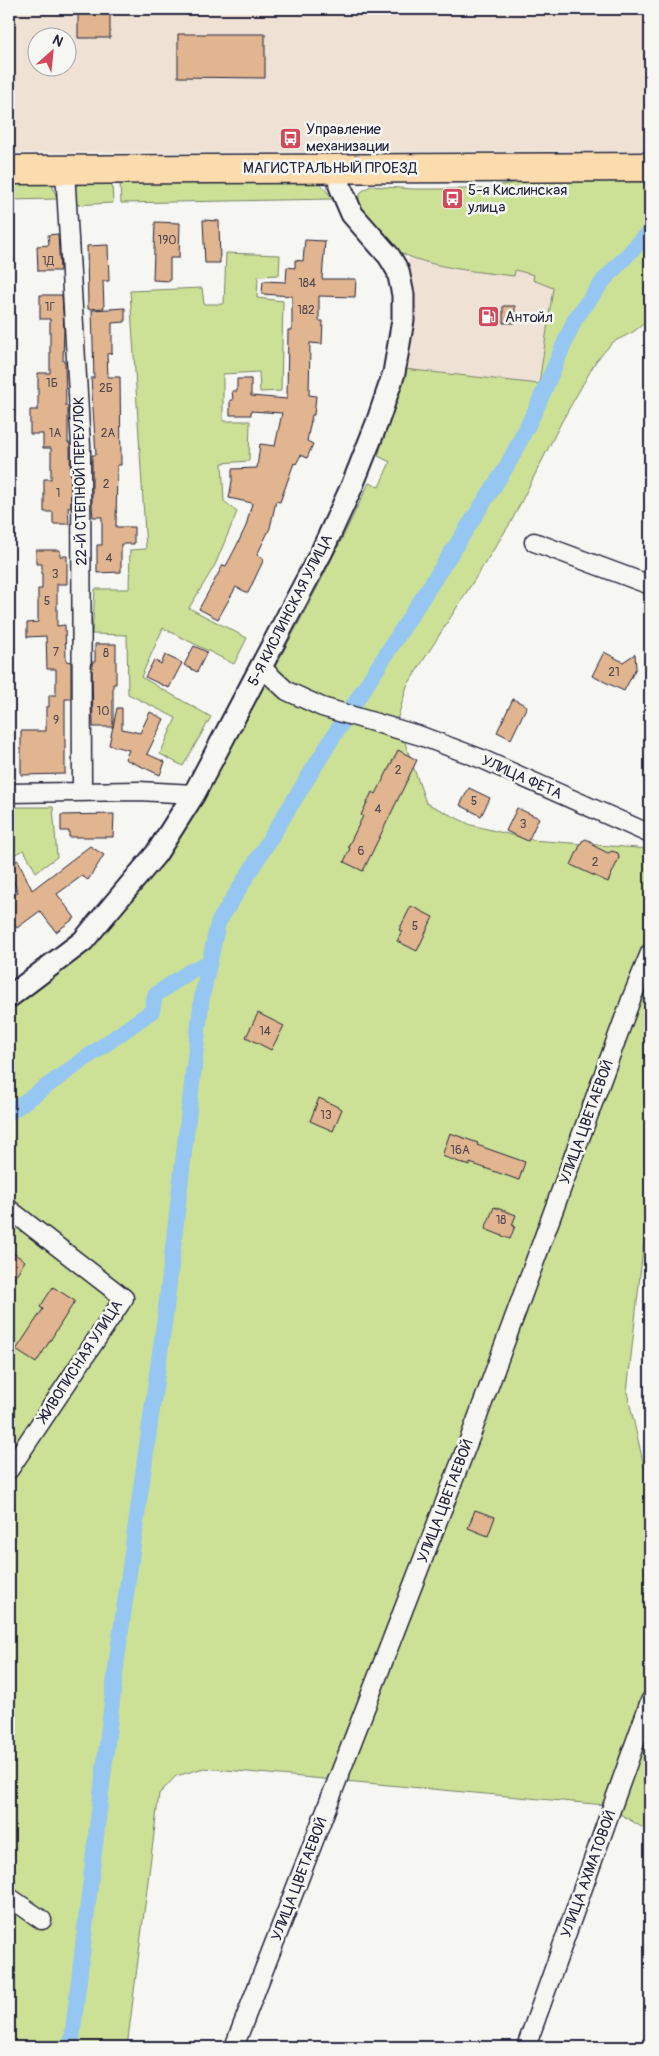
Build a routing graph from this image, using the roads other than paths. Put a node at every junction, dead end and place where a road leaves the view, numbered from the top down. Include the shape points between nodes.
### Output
1 (650, 167) edge
2 (338, 168) junction
3 (9, 170) edge
4 (65, 170) junction
5 (534, 542) dead end
6 (650, 585) edge
7 (261, 667) junction
8 (82, 792) junction
9 (9, 793) edge
10 (194, 794) junction
11 (650, 834) edge
12 (650, 953) edge
13 (9, 997) edge
14 (9, 1209) edge
15 (9, 1470) edge
16 (650, 1701) edge
17 (9, 1897) edge
18 (42, 1920) dead end
19 (234, 2047) edge
20 (526, 2047) edge

1 - 2 main road, МАГИСТРАЛЬНЫЙ ПРОЕЗД
2 - 4 main road, МАГИСТРАЛЬНЫЙ ПРОЕЗД
2 - 7 street, 5-Я КИСЛИНСКАЯ УЛИЦА via 340,186 352,214 378,242 398,271 403,295 403,320 394,373 352,486
3 - 4 main road, МАГИСТРАЛЬНЫЙ ПРОЕЗД
4 - 8 street, 22-Й СТЕПНОЙ ПЕРЕУЛОК via 81,446
5 - 6 street
7 - 10 street, 5-Я КИСЛИНСКАЯ УЛИЦА
7 - 11 street, УЛИЦА ФЕТА via 287,691 322,707 392,726 482,760
8 - 9 street
8 - 10 street
10 - 13 street, 5-Я КИСЛИНСКАЯ УЛИЦА via 156,854 83,941
12 - 19 street, УЛИЦА ЦВЕТАЕВОЙ via 471,1435
14 - 15 street, ЖИВОПИСНАЯ УЛИЦА via 124,1298
16 - 20 street, УЛИЦА АХМАТОВОЙ
17 - 18 street

